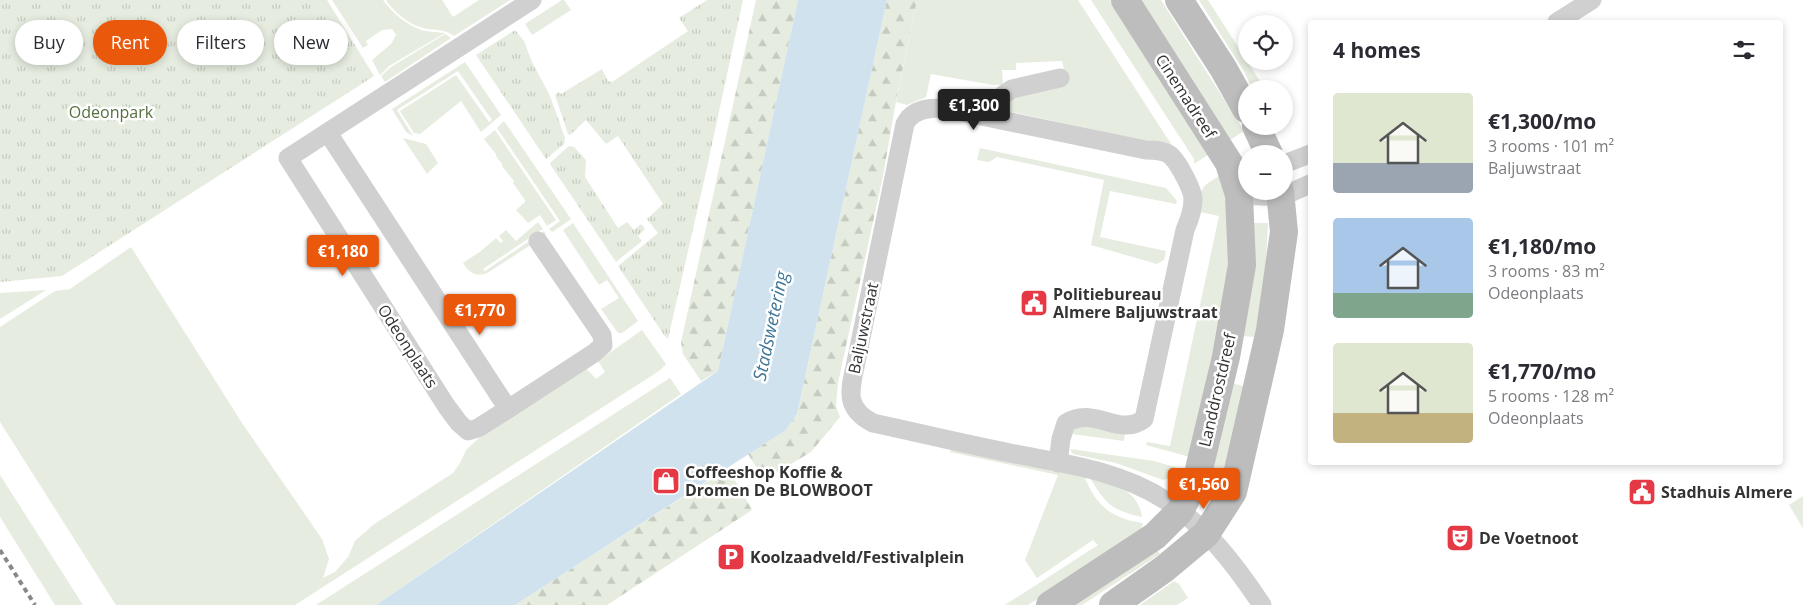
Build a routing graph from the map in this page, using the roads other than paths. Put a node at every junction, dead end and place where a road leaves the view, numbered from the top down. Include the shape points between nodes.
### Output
1 (532, 0) edge
2 (1125, 0) edge
3 (1179, 0) edge
4 (1592, 0) edge
5 (1561, 20) edge
6 (1060, 78) dead end
7 (1238, 95) edge
8 (986, 116) junction
9 (328, 133) junction
10 (1308, 155) edge
11 (1293, 161) edge
12 (1238, 182) edge
13 (1308, 185) edge
14 (1293, 190) edge
15 (1243, 200) edge
16 (1281, 200) edge
17 (538, 241) dead end
18 (508, 409) junction
19 (1058, 463) junction
20 (1180, 511) junction
21 (1206, 534) junction
22 (1050, 605) edge
23 (1114, 605) edge
24 (1262, 605) edge

1 - 9 street, Odeonplaats
2 - 12 main road, Cinemadreef via 1229,163
3 - 7 main road
4 - 5 street
6 - 8 street via 1012,89
8 - 19 street, Baljuwstraat via 1162,151 1172,156 1191,187 1190,220 1185,230 1144,419 1128,426 1082,416 1074,418 1066,423
8 - 19 street, Baljuwstraat via 937,108 925,109 909,117 850,388 851,400 856,410 873,423
9 - 18 street
9 - 18 street, Odeonplaats via 288,158 447,407 468,430 478,428
10 - 11 street
13 - 14 street
15 - 20 main road, Landdrostdreef via 1242,265 1226,357 1198,475
16 - 21 main road via 1284,232 1270,330 1233,492
17 - 18 street, Odeonplaats via 602,335 603,345
19 - 20 street, Baljuwstraat via 1113,474 1140,485
20 - 21 street, Baljuwstraat
20 - 22 main road, Landdrostdreef via 1155,536
21 - 23 main road
21 - 24 street, Baljuwstraat via 1240,573

